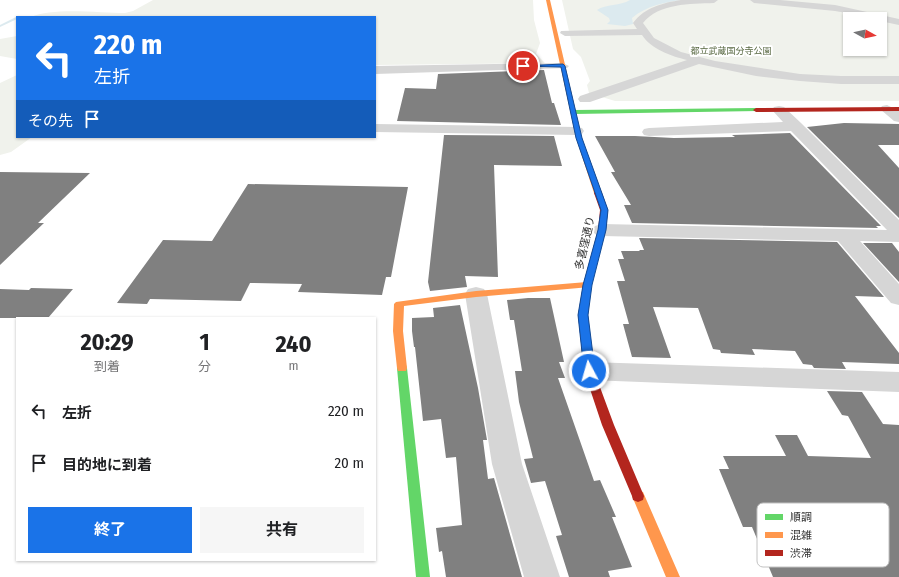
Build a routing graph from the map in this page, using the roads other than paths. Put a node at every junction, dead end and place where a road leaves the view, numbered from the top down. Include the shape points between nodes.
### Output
1 (548, 0) edge
2 (714, 0) edge
3 (754, 0) edge
4 (841, 0) edge
5 (828, 7) junction
6 (899, 22) edge
7 (642, 32) junction
8 (565, 33) dead end
9 (703, 61) junction
10 (563, 66) junction
11 (376, 70) edge
12 (899, 80) edge
13 (584, 100) dead end
14 (597, 104) dead end
15 (893, 109) edge
16 (779, 110) junction
17 (574, 112) junction
18 (899, 118) edge
19 (796, 126) junction
20 (376, 128) edge
21 (577, 130) junction
22 (648, 132) dead end
23 (602, 230) junction
24 (899, 231) edge
25 (844, 235) junction
26 (899, 236) edge
27 (588, 285) junction
28 (476, 294) junction
29 (899, 298) edge
30 (589, 371) junction
31 (899, 382) edge
32 (423, 577) edge
33 (542, 577) edge
34 (673, 577) edge

1 - 10 main road, 多喜窪通り
2 - 7 street via 673,4 648,12 638,23
3 - 5 street
4 - 5 street
5 - 6 street
7 - 8 street
7 - 9 street via 658,44
9 - 12 street via 802,79 862,82
9 - 13 street
9 - 14 street
10 - 11 street
10 - 17 main road, 多喜窪通り
15 - 16 main road
15 - 18 street
16 - 17 main road
16 - 19 street
17 - 21 main road, 多喜窪通り
19 - 22 street
19 - 24 street
20 - 21 street
21 - 23 main road, 多喜窪通り via 604,210
23 - 25 street
23 - 27 main road, 多喜窪通り
25 - 26 street
25 - 29 street
27 - 28 main road
27 - 30 main road, 多喜窪通り via 583,315
28 - 32 main road via 399,304 398,331
28 - 33 street via 507,464
30 - 31 street
30 - 34 main road, 多喜窪通り via 608,425

